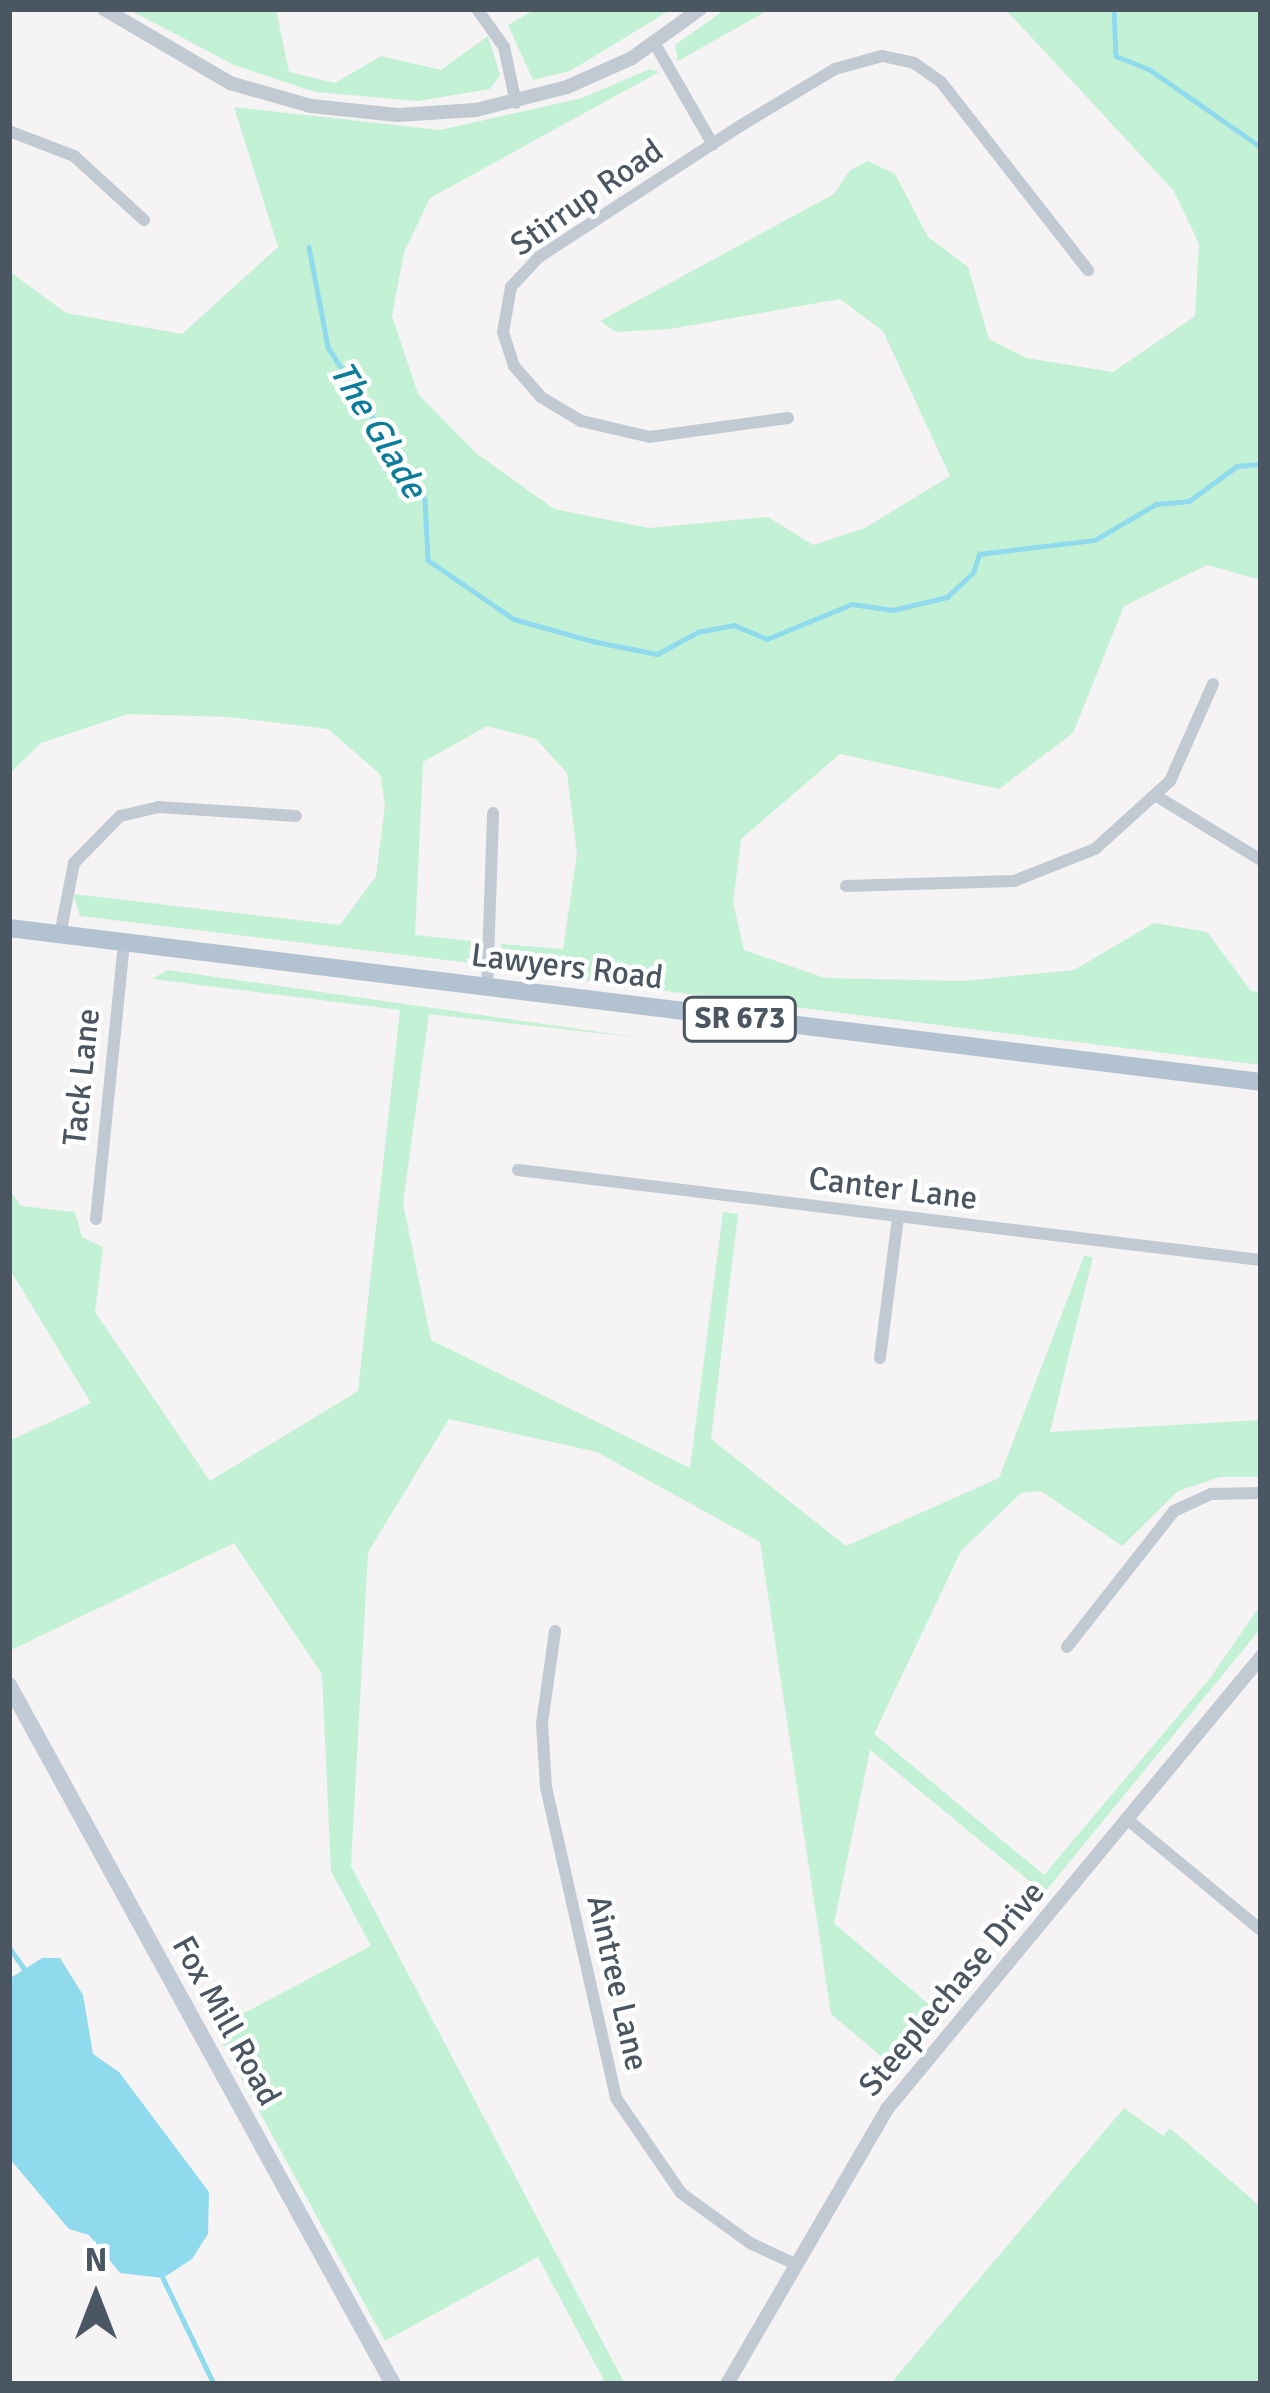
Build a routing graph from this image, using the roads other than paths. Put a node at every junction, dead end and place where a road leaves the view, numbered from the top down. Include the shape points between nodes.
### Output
1 (104, 9) edge
2 (478, 9) edge
3 (700, 9) edge
4 (655, 44) junction
5 (516, 103) junction
6 (9, 131) edge
7 (713, 145) junction
8 (144, 220) dead end
9 (1088, 270) dead end
10 (788, 418) dead end
11 (1213, 684) dead end
12 (1158, 797) junction
13 (493, 813) dead end
14 (296, 816) dead end
15 (1261, 860) edge
16 (846, 886) dead end
17 (9, 928) edge
18 (60, 934) junction
19 (124, 943) junction
20 (487, 988) junction
21 (1261, 1082) edge
22 (518, 1170) dead end
23 (898, 1217) junction
24 (96, 1219) dead end
25 (1261, 1260) edge
26 (880, 1358) dead end
27 (1261, 1493) edge
28 (555, 1631) dead end
29 (1067, 1647) dead end
30 (1261, 1657) edge
31 (9, 1685) edge
32 (1127, 1820) junction
33 (1261, 1930) edge
34 (795, 2264) junction
35 (393, 2384) edge
36 (727, 2384) edge

1 - 5 street via 194,66 311,106 398,115
2 - 5 street via 504,47
3 - 4 street
4 - 5 street
4 - 7 street, Stirrup Road
6 - 8 street via 74,156
7 - 9 street, Stirrup Road via 850,62 898,58 940,82
7 - 10 street, Stirrup Road via 523,272 502,315 507,350 541,397 602,429 680,436
11 - 12 street
12 - 15 street
12 - 16 street via 1095,849 1044,873 985,885
13 - 20 street
14 - 18 street via 158,807 121,816 74,863
17 - 18 main road, Lawyers Road / SR 673
18 - 19 main road, Lawyers Road / SR 673
19 - 20 main road, Lawyers Road / SR 673
19 - 24 street, Tack Lane
20 - 21 main road, Lawyers Road / SR 673
22 - 23 street, Canter Lane
23 - 25 street, Canter Lane
23 - 26 street
27 - 29 street via 1211,1494 1174,1511
28 - 34 street, Aintree Lane via 542,1724 546,1787 616,2098 681,2193
30 - 32 street, Steeplechase Drive
31 - 35 main road, Fox Mill Road
32 - 33 street
32 - 34 street, Steeplechase Drive via 887,2109
34 - 36 street, Steeplechase Drive

